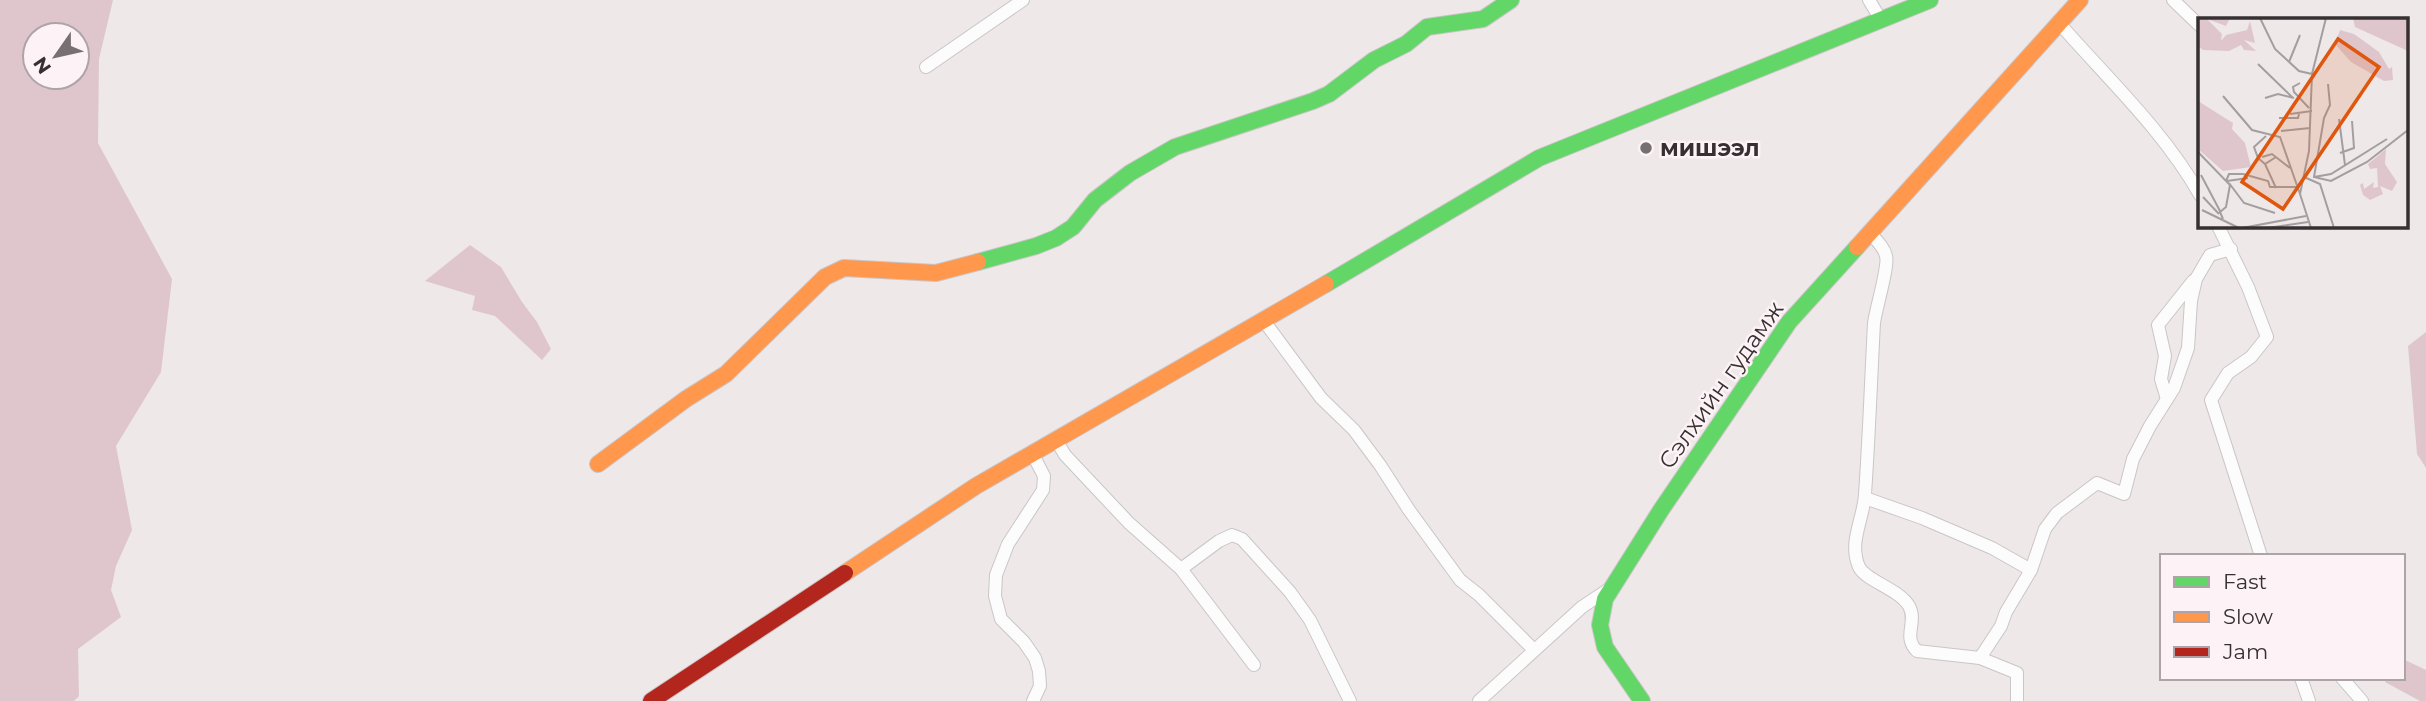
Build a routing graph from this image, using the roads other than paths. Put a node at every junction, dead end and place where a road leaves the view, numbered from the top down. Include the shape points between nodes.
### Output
1 (1023, 0) edge
2 (1511, 0) edge
3 (1869, 0) edge
4 (1930, 0) edge
5 (2080, 0) edge
6 (2173, 0) edge
7 (1881, 20) junction
8 (2059, 23) junction
9 (2198, 24) edge
10 (926, 67) dead end
11 (2198, 192) edge
12 (2219, 228) edge
13 (1870, 233) junction
14 (2231, 249) junction
15 (2196, 279) junction
16 (1264, 321) junction
17 (2167, 400) junction
18 (1056, 440) junction
19 (1033, 454) junction
20 (598, 464) dead end
21 (1865, 498) junction
22 (2261, 554) edge
23 (1181, 569) junction
24 (2031, 570) junction
25 (1612, 587) junction
26 (1530, 646) dead end
27 (1980, 658) junction
28 (1254, 665) dead end
29 (2302, 680) edge
30 (2344, 680) edge
31 (651, 701) edge
32 (1033, 701) edge
33 (1350, 701) edge
34 (1479, 701) edge
35 (1642, 701) edge
36 (2017, 701) edge
37 (2309, 701) edge
38 (2362, 701) edge

1 - 10 street
2 - 20 street via 1483,19 1427,27 1313,101 1175,147 1130,173 1095,200 1073,227 1046,242 936,273 836,270 726,374
3 - 7 street
4 - 7 street
5 - 8 street, Сэлхийн гудамж
6 - 9 street
7 - 16 street via 1539,158
8 - 11 street via 2151,128
8 - 13 street, Сэлхийн гудамж
12 - 14 street
13 - 21 street via 1887,257 1874,323
13 - 25 street, Сэлхийн гудамж via 1789,322
14 - 15 street via 2210,256
14 - 22 street via 2267,337 2251,357 2228,373 2211,400
15 - 17 street via 2188,348
15 - 17 street via 2158,326
16 - 18 street
16 - 26 street via 1321,398 1354,430 1460,580
17 - 24 street via 2133,459 2124,494 2097,484 2057,513 2045,530
18 - 19 street
18 - 23 street via 1129,523
19 - 31 street via 976,486
19 - 32 street via 1044,476 1043,490 1008,544 996,575 995,596 1001,619 1035,658 1040,686
21 - 24 street via 1992,548
21 - 27 street via 1855,533 1859,566 1908,606 1912,646 1917,651
23 - 28 street
23 - 33 street via 1219,541 1232,535 1242,538 1310,620
24 - 27 street
25 - 34 street via 1582,607
25 - 35 street, Сэлхийн гудамж via 1600,625 1605,647
27 - 36 street via 2017,673
29 - 37 street
30 - 38 street

